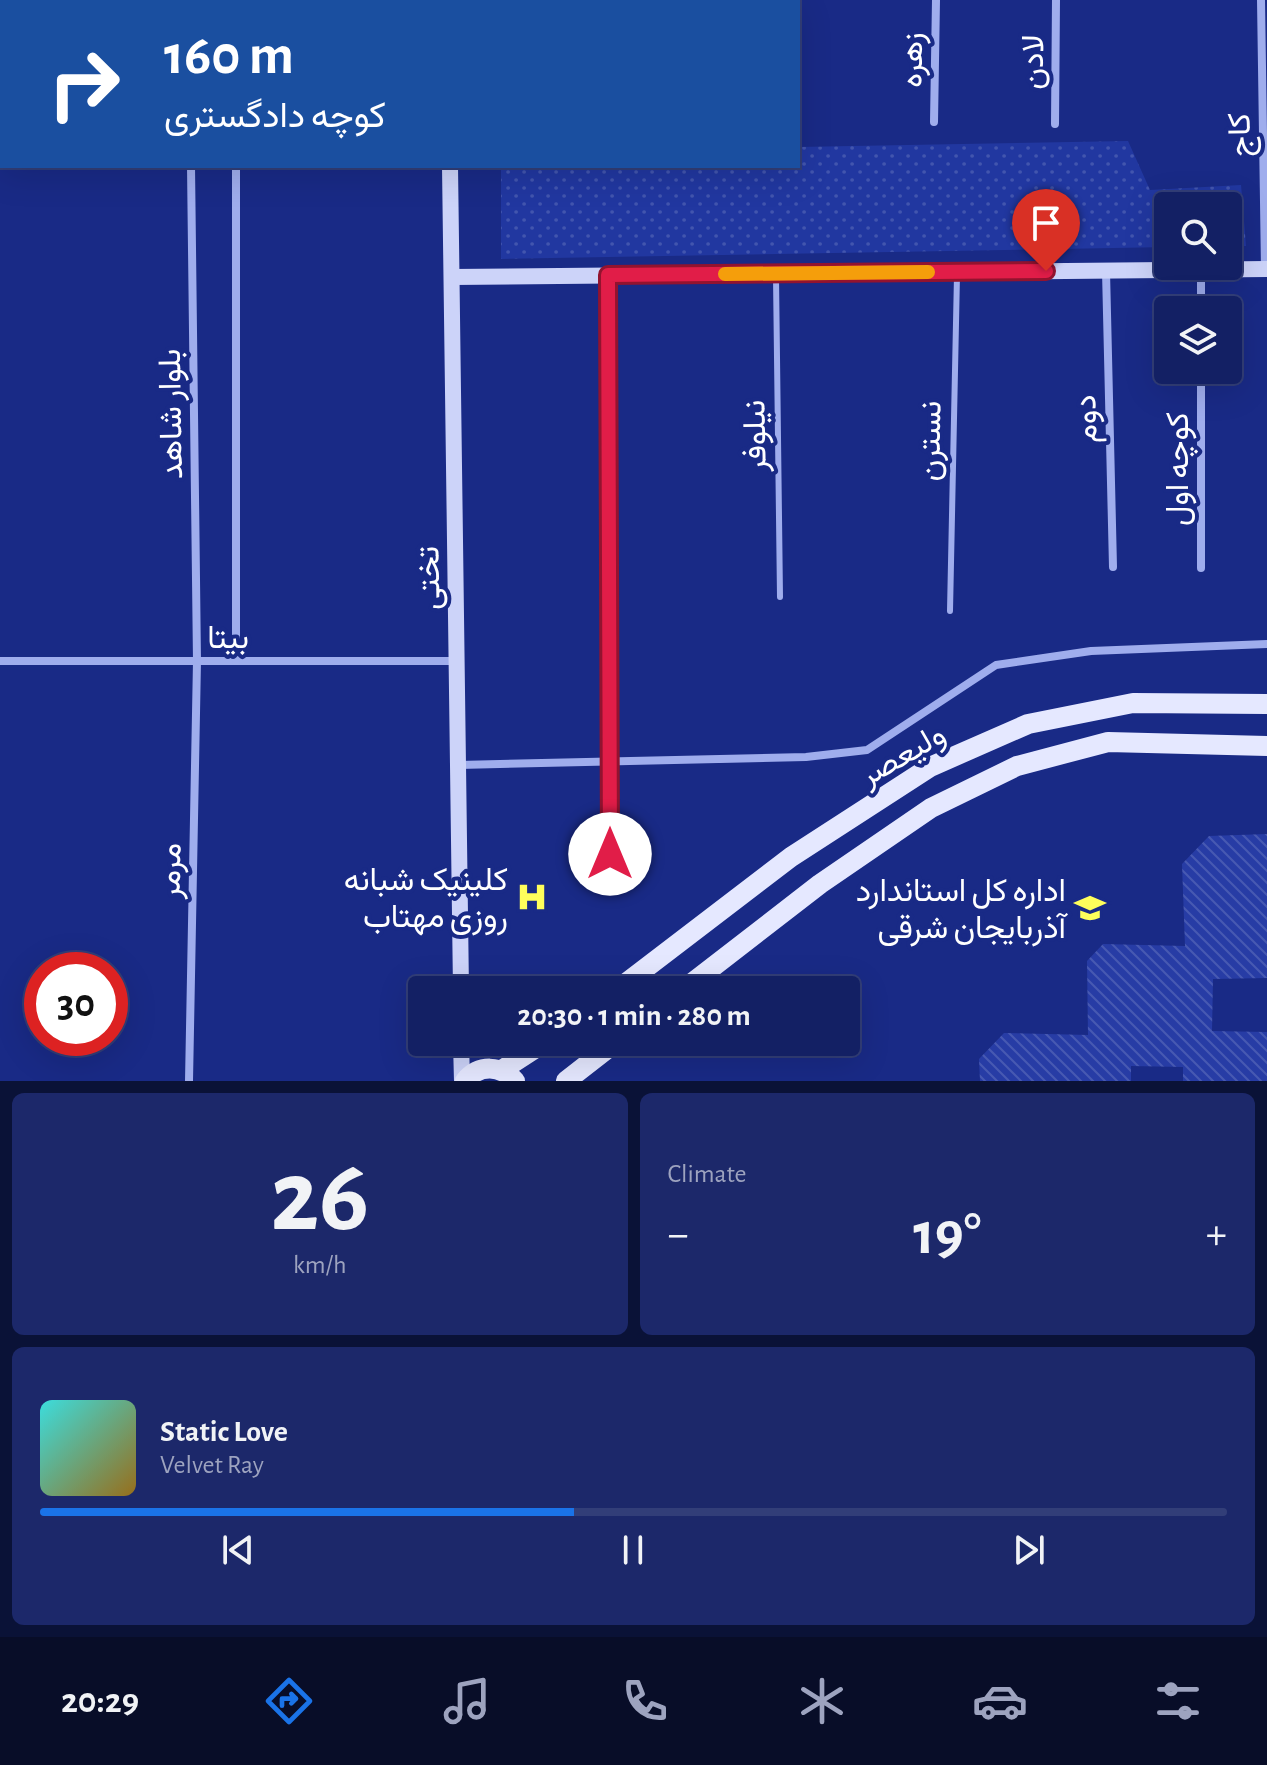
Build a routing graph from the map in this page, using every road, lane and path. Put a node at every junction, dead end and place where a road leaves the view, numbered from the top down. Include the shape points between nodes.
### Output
1 (936, 0) edge
2 (1056, 0) edge
3 (1261, 0) edge
4 (934, 122) dead end
5 (1055, 124) dead end
6 (191, 168) edge
7 (236, 168) edge
8 (450, 168) edge
9 (1154, 269) edge
10 (1242, 269) edge
11 (1266, 269) edge
12 (1106, 270) junction
13 (957, 272) junction
14 (776, 274) junction
15 (608, 275) junction
16 (452, 277) junction
17 (1201, 384) edge
18 (1113, 567) dead end
19 (1201, 568) dead end
20 (780, 597) dead end
21 (950, 611) dead end
22 (1267, 644) edge
23 (0, 661) edge
24 (197, 661) junction
25 (236, 661) junction
26 (457, 661) junction
27 (1267, 704) edge
28 (1267, 746) edge
29 (609, 763) junction
30 (458, 765) junction
31 (610, 854) dead end
32 (460, 957) junction
33 (461, 976) edge
34 (469, 976) edge
35 (635, 976) edge
36 (701, 976) edge
37 (462, 1056) edge
38 (530, 1056) edge
39 (598, 1056) edge
40 (509, 1076) edge
41 (189, 1081) edge
42 (463, 1081) edge
43 (566, 1081) edge

1 - 4 street, زهره
2 - 5 street, لادن
3 - 11 street, کاج
6 - 24 street, بلوار شاهد
7 - 25 street, بلوار شاهد
8 - 16 main road, تختى
9 - 12 main road
10 - 11 main road
12 - 13 main road
12 - 18 street, دوم
13 - 14 main road
13 - 21 lane, نسترن
14 - 15 main road
14 - 20 lane, نیلوفر
15 - 16 main road
15 - 29 street
16 - 26 main road, تختى
17 - 19 street, کوچه اول
22 - 29 street via 1091,651 996,665 867,750
23 - 24 street, بیتا
24 - 25 street, بیتا
24 - 41 street, مرمر
25 - 26 street, بیتا
26 - 30 main road, تختى
27 - 35 main road, ولیعصر via 1133,703 1028,724 930,767 791,857
28 - 36 main road, ولیعصر via 1108,742 1017,766 931,808 820,884
29 - 30 street
29 - 31 street
30 - 32 main road, تختى
32 - 33 main road, تختى
32 - 34 main road
37 - 42 main road
38 - 40 main road
39 - 43 main road
40 - 42 main road via 480,1070

